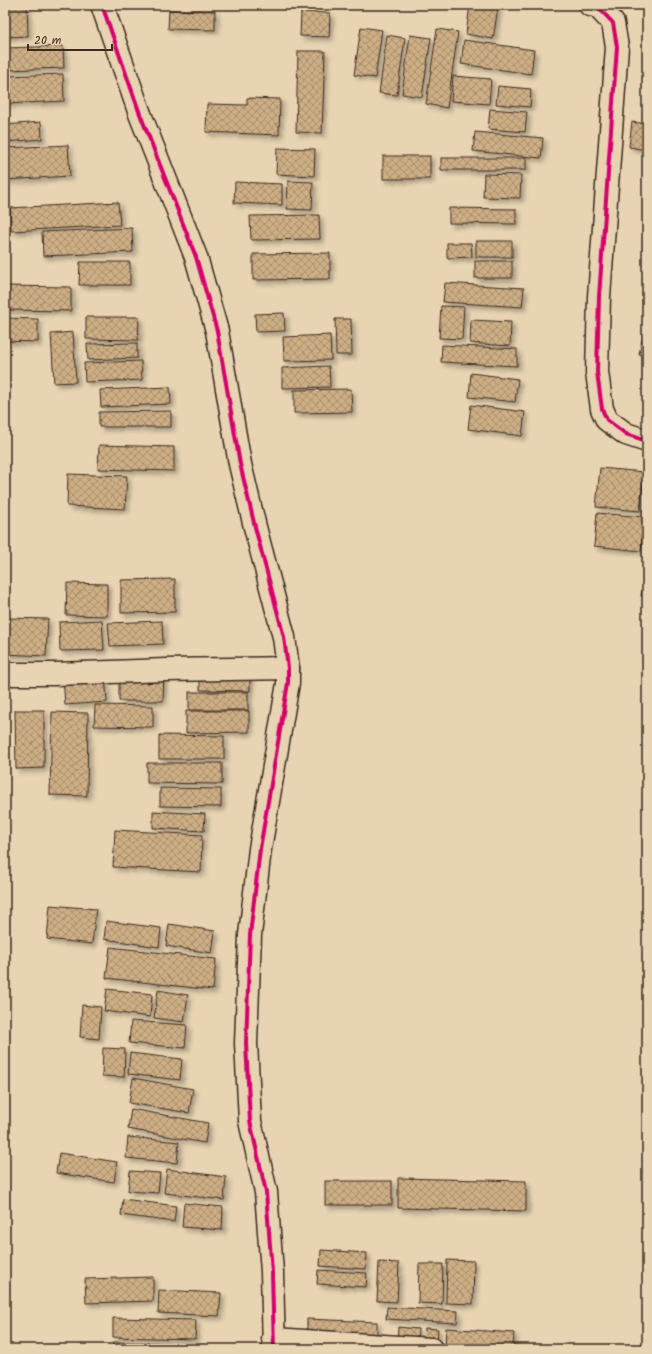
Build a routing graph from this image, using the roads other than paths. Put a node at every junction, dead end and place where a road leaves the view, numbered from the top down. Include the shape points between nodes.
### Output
1 (102, 5) edge
2 (590, 5) edge
3 (647, 441) edge
4 (288, 668) junction
5 (5, 674) edge
6 (273, 1344) edge
7 (431, 1349) edge

1 - 4 street via 140,114 196,257 217,331 240,464 284,637
2 - 3 street via 597,6 613,23 617,47 598,297 596,372 602,409 607,420 626,434
4 - 5 street
4 - 6 street via 288,683 259,857 250,935 246,1042 250,1122 266,1192 272,1272
6 - 7 street

